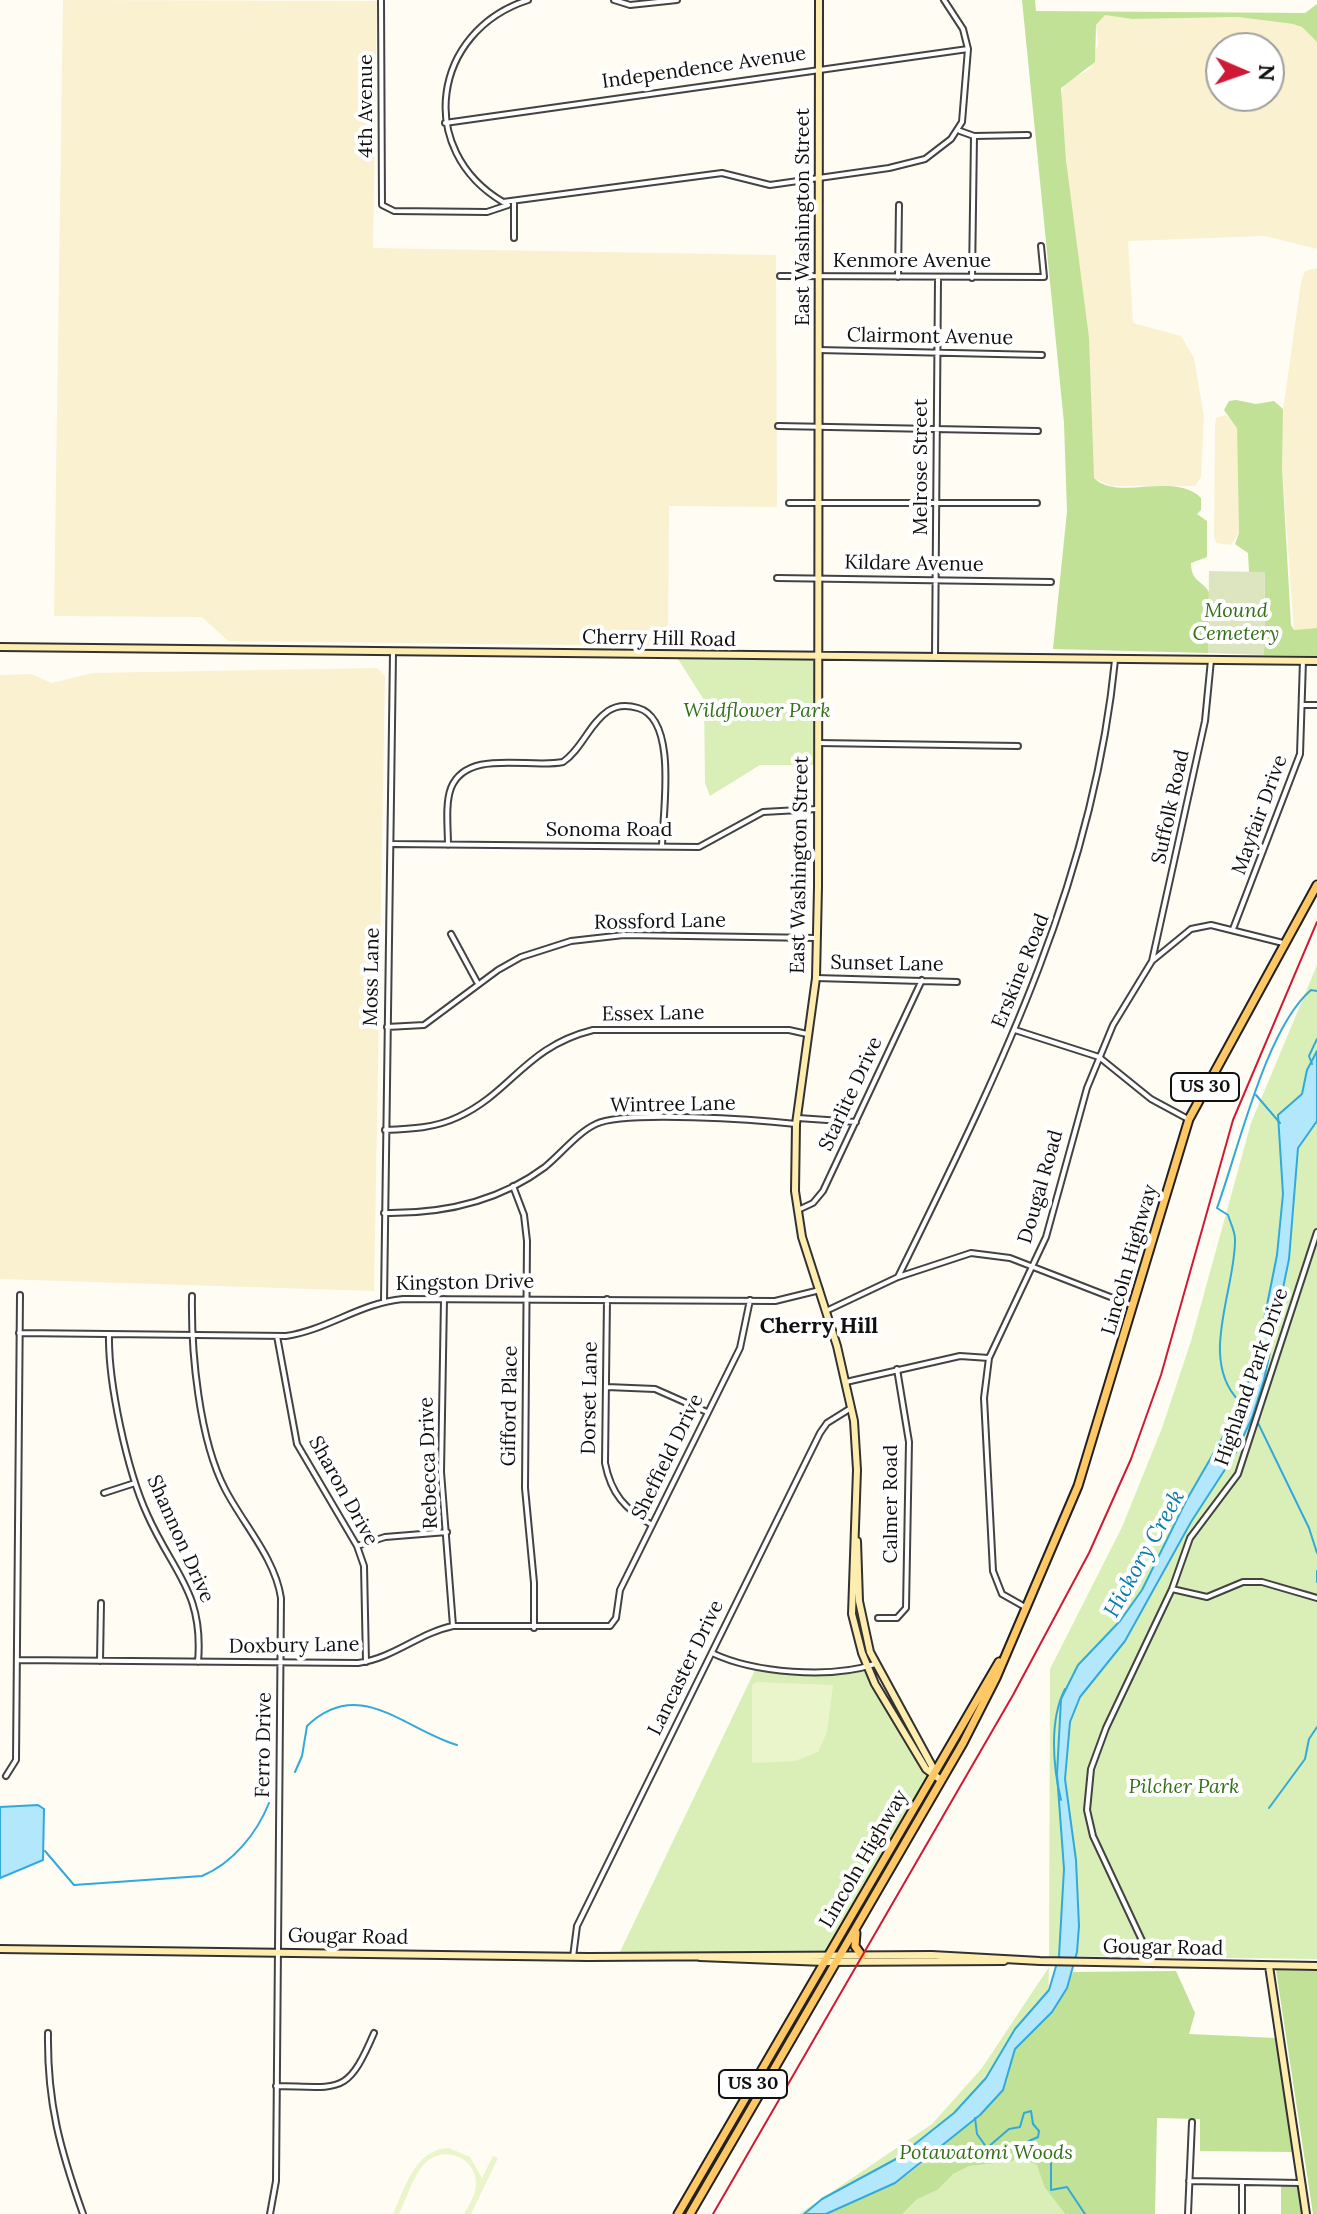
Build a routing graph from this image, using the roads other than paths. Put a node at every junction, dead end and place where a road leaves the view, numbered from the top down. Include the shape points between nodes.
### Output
1 (381, 0) edge
2 (528, 0) edge
3 (614, 0) edge
4 (677, 0) edge
5 (819, 0) edge
6 (944, 0) edge
7 (516, 2) edge
8 (968, 49) junction
9 (819, 67) junction
10 (445, 123) junction
11 (959, 131) junction
12 (1028, 135) dead end
13 (974, 136) junction
14 (819, 178) junction
15 (514, 203) junction
16 (899, 205) dead end
17 (514, 238) dead end
18 (1041, 246) dead end
19 (780, 276) dead end
20 (819, 276) junction
21 (898, 277) junction
22 (938, 278) junction
23 (972, 278) junction
24 (818, 350) junction
25 (937, 353) junction
26 (1042, 355) dead end
27 (778, 426) dead end
28 (818, 427) junction
29 (937, 428) junction
30 (1038, 431) dead end
31 (789, 503) dead end
32 (818, 503) junction
33 (1037, 503) dead end
34 (937, 504) junction
35 (777, 578) dead end
36 (818, 578) junction
37 (936, 579) junction
38 (1051, 582) dead end
39 (0, 647) edge
40 (393, 653) junction
41 (818, 656) junction
42 (935, 657) junction
43 (1115, 657) junction
44 (1211, 658) junction
45 (1303, 660) junction
46 (1317, 661) edge
47 (1303, 705) junction
48 (1317, 705) edge
49 (818, 743) junction
50 (1018, 746) dead end
51 (817, 809) junction
52 (392, 844) junction
53 (448, 845) junction
54 (662, 846) junction
55 (1317, 885) edge
56 (1233, 929) junction
57 (451, 934) dead end
58 (816, 938) junction
59 (1285, 944) junction
60 (1152, 961) junction
61 (816, 978) junction
62 (922, 980) junction
63 (477, 982) junction
64 (957, 982) dead end
65 (387, 1027) junction
66 (1015, 1030) junction
67 (807, 1034) junction
68 (1099, 1057) junction
69 (1189, 1119) junction
70 (797, 1121) junction
71 (856, 1122) junction
72 (385, 1130) junction
73 (513, 1186) junction
74 (797, 1211) junction
75 (384, 1213) junction
76 (1317, 1232) edge
77 (1033, 1268) junction
78 (898, 1277) junction
79 (820, 1290) junction
80 (20, 1295) dead end
81 (192, 1296) dead end
82 (527, 1298) junction
83 (444, 1299) junction
84 (607, 1299) junction
85 (750, 1300) junction
86 (384, 1301) junction
87 (1134, 1306) junction
88 (826, 1311) junction
89 (19, 1333) junction
90 (109, 1334) junction
91 (191, 1335) junction
92 (277, 1336) junction
93 (989, 1358) junction
94 (897, 1369) junction
95 (846, 1382) junction
96 (607, 1387) junction
97 (852, 1407) junction
98 (708, 1412) junction
99 (135, 1483) junction
100 (104, 1493) dead end
101 (652, 1525) junction
102 (856, 1529) junction
103 (447, 1532) junction
104 (357, 1546) junction
105 (1172, 1589) junction
106 (1317, 1598) edge
107 (101, 1603) dead end
108 (1027, 1608) junction
109 (878, 1618) dead end
110 (453, 1626) junction
111 (610, 1626) joint
112 (534, 1628) junction
113 (712, 1653) junction
114 (1003, 1657) junction
115 (17, 1660) junction
116 (100, 1661) junction
117 (366, 1662) junction
118 (198, 1663) junction
119 (281, 1664) junction
120 (875, 1664) junction
121 (867, 1667) junction
122 (932, 1773) junction
123 (6, 1776) dead end
124 (941, 1780) junction
125 (857, 1927) junction
126 (0, 1949) edge
127 (278, 1951) junction
128 (862, 1956) junction
129 (573, 1957) junction
130 (826, 1958) junction
131 (839, 1959) junction
132 (1008, 1960) junction
133 (1153, 1964) junction
134 (1269, 1966) junction
135 (1317, 1966) edge
136 (48, 2033) dead end
137 (374, 2033) dead end
138 (276, 2086) junction
139 (1192, 2122) dead end
140 (1189, 2181) junction
141 (1242, 2183) junction
142 (1300, 2183) junction
143 (83, 2214) edge
144 (270, 2214) edge
145 (678, 2214) edge
146 (690, 2214) edge
147 (1188, 2214) edge
148 (1242, 2214) edge
149 (1306, 2214) edge

1 - 15 street, 4th Avenue via 382,205 487,212
2 - 7 street
3 - 4 street via 630,5
5 - 9 street, East Washington Street
6 - 8 street via 963,29
7 - 10 street via 484,26 459,56
8 - 9 street, Independence Avenue
8 - 11 street
9 - 10 street, Independence Avenue
9 - 14 street, East Washington Street
10 - 15 street via 455,154 473,181 503,202
11 - 13 street
11 - 14 street via 941,149 915,162
12 - 13 street
13 - 23 street
14 - 15 street via 770,185 722,173
14 - 20 street, East Washington Street
15 - 17 street
16 - 21 street
18 - 23 street, Kenmore Avenue via 1044,277
19 - 20 street, Kenmore Avenue
20 - 21 street, Kenmore Avenue
20 - 24 street, East Washington Street
21 - 22 street, Kenmore Avenue
22 - 23 street, Kenmore Avenue
22 - 25 street, Melrose Street
24 - 25 street, Clairmont Avenue
24 - 28 street, East Washington Street
25 - 26 street, Clairmont Avenue
25 - 29 street, Melrose Street
27 - 28 street
28 - 29 street
28 - 32 street, East Washington Street
29 - 30 street
29 - 34 street, Melrose Street
31 - 32 street
32 - 34 street
32 - 36 street, East Washington Street
33 - 34 street
34 - 37 street, Melrose Street
35 - 36 street, Kildare Avenue
36 - 37 street, Kildare Avenue
36 - 41 street, East Washington Street
37 - 38 street, Kildare Avenue
37 - 42 street, Melrose Street
39 - 40 street, Cherry Hill Road
40 - 41 street, Cherry Hill Road
40 - 52 street, Moss Lane
41 - 42 street, Cherry Hill Road
41 - 49 street, East Washington Street
42 - 43 street, Cherry Hill Road
43 - 44 street, Cherry Hill Road
43 - 66 street, Erskine Road via 1084,830 1059,922
44 - 45 street, Cherry Hill Road
44 - 60 street, Suffolk Road via 1205,721
45 - 46 street, Cherry Hill Road
45 - 47 street, Mayfair Drive
47 - 48 street
47 - 56 street, Mayfair Drive via 1300,754
49 - 50 street
49 - 51 street, East Washington Street
51 - 54 street, Sonoma Road via 763,812 699,847
51 - 58 street, East Washington Street
52 - 53 street, Sonoma Road
52 - 65 street, Moss Lane
53 - 54 street, Sonoma Road
53 - 54 street via 451,789 466,771 486,764 563,762 606,712 626,706 650,714 663,734
55 - 59 main road, Lincoln Highway / US 30
56 - 59 street, Dougal Road
56 - 60 street, Dougal Road via 1191,929
57 - 63 street
58 - 61 street, East Washington Street
58 - 63 street, Rossford Lane via 597,937 521,957
59 - 69 main road, Lincoln Highway / US 30
60 - 68 street, Dougal Road
61 - 62 street, Sunset Lane
61 - 67 street, East Washington Street
62 - 64 street, Sunset Lane
62 - 71 street, Starlite Drive
63 - 65 street, Rossford Lane via 424,1025
65 - 72 street, Moss Lane
66 - 68 street
66 - 78 street, Erskine Road
67 - 70 street, East Washington Street
67 - 72 street, Essex Lane via 593,1030 536,1055 460,1117 417,1129
68 - 69 street via 1151,1099
68 - 77 street, Dougal Road
69 - 87 main road, Lincoln Highway / US 30
70 - 71 street, Wintree Lane
70 - 73 street, Wintree Lane via 611,1119 595,1124
70 - 74 street, East Washington Street
71 - 74 street, Starlite Drive via 823,1191
72 - 75 street, Moss Lane
73 - 75 street, Wintree Lane via 447,1210
73 - 82 street, Gifford Place via 526,1229
74 - 79 street, East Washington Street
75 - 86 street, Moss Lane
76 - 105 street, Highland Park Drive via 1238,1474 1190,1538
77 - 78 street via 1010,1258 971,1253
77 - 87 street
77 - 93 street, Dougal Road
78 - 88 street
79 - 85 street, Kingston Drive via 775,1301
79 - 88 street, East Washington Street
80 - 89 street
81 - 91 street, Ferro Drive
82 - 83 street, Kingston Drive
82 - 84 street, Kingston Drive
82 - 112 street, Gifford Place via 525,1488
83 - 86 street, Kingston Drive
83 - 103 street, Rebecca Drive via 441,1472
84 - 85 street, Kingston Drive
84 - 96 street, Dorset Lane
85 - 98 street, Sheffield Drive via 740,1348
86 - 92 street, Kingston Drive via 312,1330
87 - 108 main road, Lincoln Highway / US 30 via 1078,1486
88 - 95 street, East Washington Street
89 - 90 street, Kingston Drive
89 - 115 street
90 - 91 street, Kingston Drive
90 - 99 street, Shannon Drive
91 - 92 street, Kingston Drive
91 - 119 street, Ferro Drive via 217,1473 280,1588
92 - 104 street, Sharon Drive via 297,1444
93 - 94 street via 960,1356
93 - 108 street, Dougal Road via 984,1398 993,1571 1002,1594
94 - 95 street
94 - 109 street, Calmer Road via 909,1442 906,1608 897,1618
95 - 97 street, East Washington Street
96 - 98 street via 655,1389
96 - 101 street, Dorset Lane via 608,1479 621,1503
97 - 102 street, East Washington Street
97 - 113 street, Lancaster Drive via 820,1433
98 - 101 street, Sheffield Drive
99 - 100 street
99 - 118 street, Shannon Drive via 195,1603
101 - 111 street, Sheffield Drive via 620,1590
102 - 120 street, East Washington Street via 861,1613
102 - 121 street, East Washington Street via 851,1601
103 - 104 street via 385,1537
103 - 110 street, Rebecca Drive
104 - 117 street, Sharon Drive via 366,1579
105 - 106 street via 1207,1597 1243,1582 1262,1582
105 - 133 street, Highland Park Drive via 1106,1728 1086,1789 1093,1836
107 - 116 street
108 - 114 main road, Lincoln Highway / US 30
110 - 112 street, Doxbury Lane
110 - 117 street, Doxbury Lane
111 - 112 street, Doxbury Lane
113 - 121 street via 756,1668 848,1672
113 - 129 street, Lancaster Drive via 577,1926
114 - 122 main road, Lincoln Highway / US 30
114 - 124 main road, Lincoln Highway / US 30
115 - 116 street, Doxbury Lane
115 - 123 street via 16,1760
116 - 118 street, Doxbury Lane
117 - 119 street, Doxbury Lane
118 - 119 street, Doxbury Lane
119 - 127 street, Ferro Drive
120 - 121 street
120 - 122 street, East Washington Street
121 - 122 street, East Washington Street
122 - 124 street, East Washington Street
122 - 130 main road, Lincoln Highway / US 30
124 - 125 main road, Lincoln Highway / US 30
125 - 128 main road via 855,1946
125 - 131 main road, Lincoln Highway / US 30
126 - 127 street, Gougar Road
127 - 129 street, Gougar Road
127 - 138 street, Ferro Drive
128 - 131 street, Gougar Road
128 - 132 street, Gougar Road
129 - 130 street, Gougar Road
130 - 131 street, Gougar Road
130 - 145 main road, US 30
131 - 132 street, Gougar Road
131 - 146 main road, US 30
132 - 133 street, Gougar Road
133 - 134 street, Gougar Road
134 - 135 street, Gougar Road
134 - 142 street
136 - 143 street via 52,2114
137 - 138 street via 349,2080 332,2087
138 - 144 street, Ferro Drive via 276,2181
139 - 140 street
140 - 141 street
140 - 147 street
141 - 142 street
141 - 148 street
142 - 149 street

